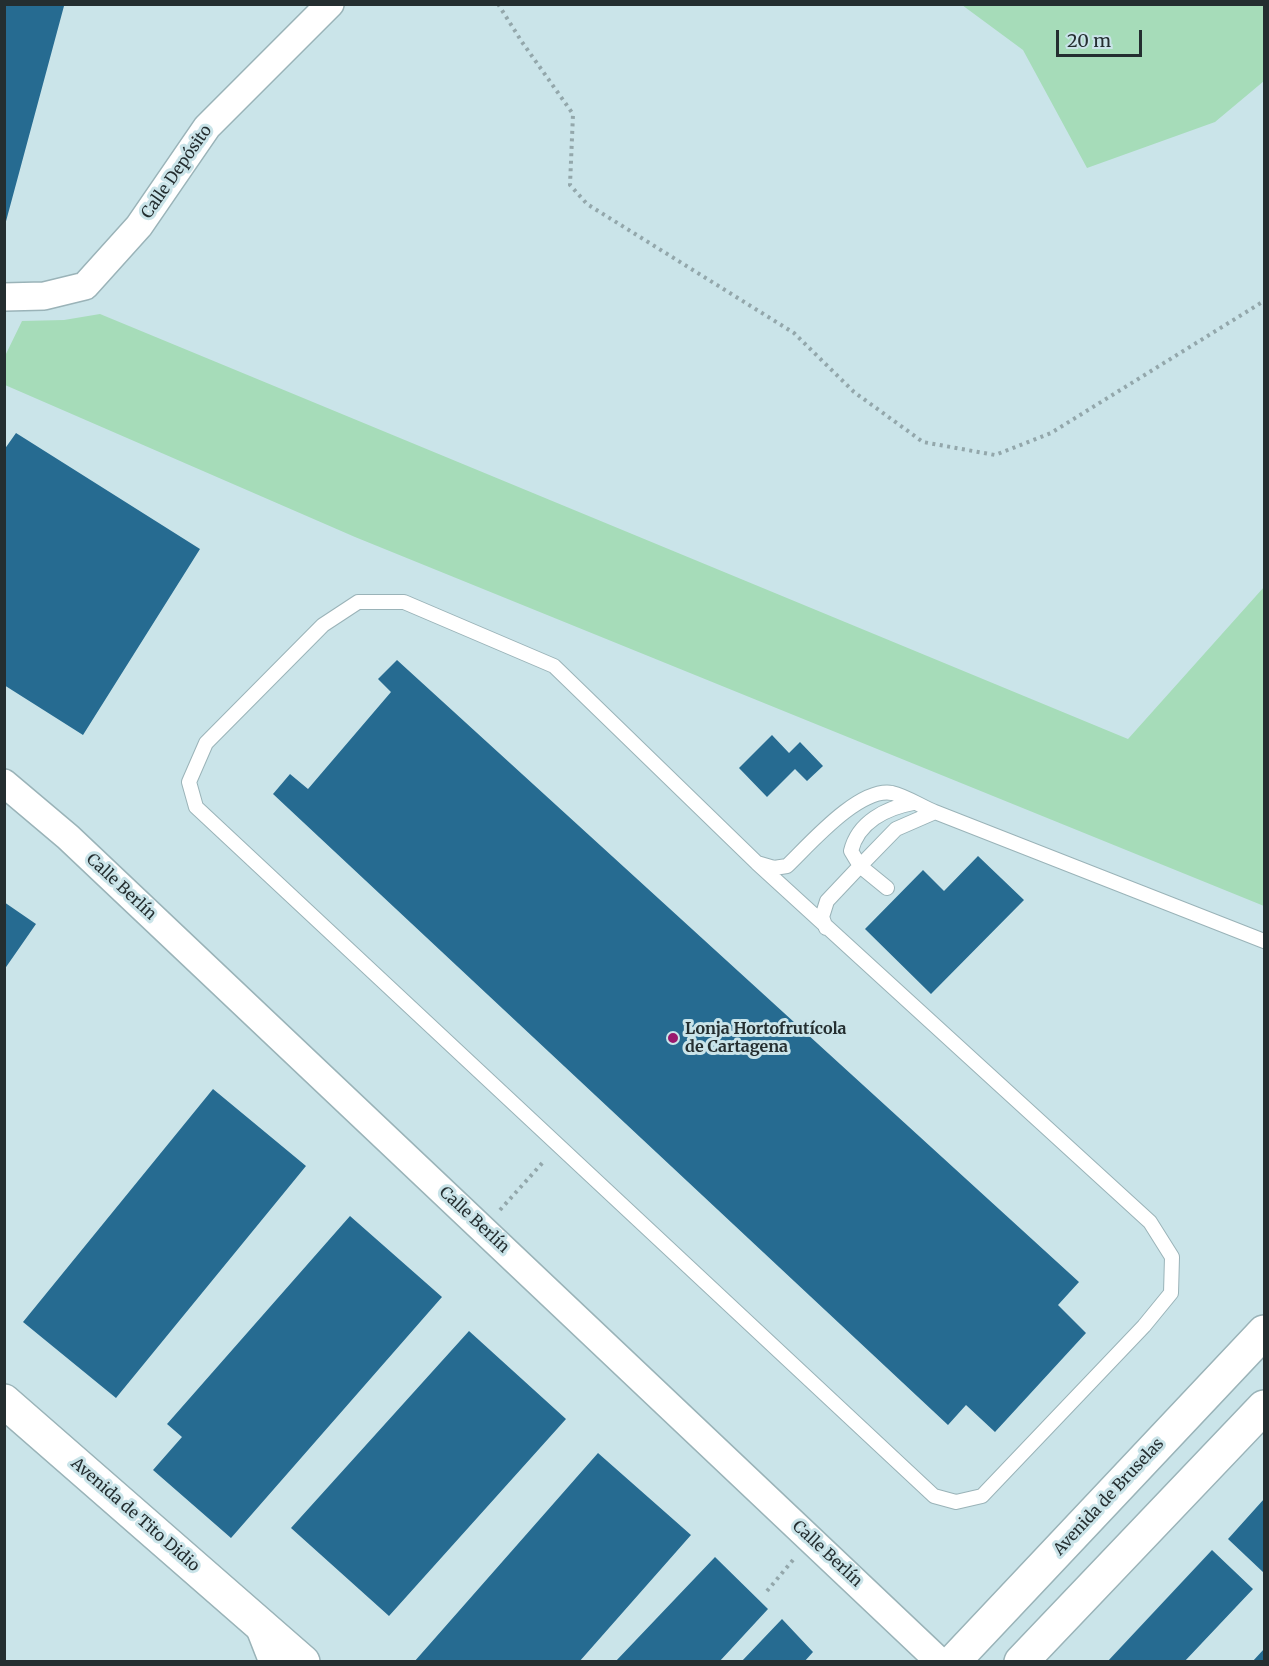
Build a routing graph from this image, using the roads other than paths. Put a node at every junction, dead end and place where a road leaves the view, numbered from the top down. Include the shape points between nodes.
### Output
1 (330, 4) edge
2 (4, 297) edge
3 (4, 783) edge
4 (914, 803) junction
5 (935, 812) junction
6 (757, 863) junction
7 (860, 866) junction
8 (887, 888) dead end
9 (826, 928) junction
10 (1264, 941) edge
11 (1264, 1332) edge
12 (7, 1404) edge
13 (1264, 1407) edge
14 (256, 1620) junction
15 (273, 1662) edge
16 (303, 1662) edge
17 (940, 1662) edge
18 (953, 1662) edge
19 (1021, 1662) edge

1 - 2 street, Calle Depósito via 207,127 139,226 85,286 44,296
3 - 17 street, Calle Berlín via 68,837
4 - 5 lane
4 - 6 lane via 892,793 872,794 853,804 787,866 774,868
4 - 7 lane via 894,807 873,819 854,838 851,851
5 - 7 lane via 896,829
5 - 10 lane
6 - 9 lane
6 - 9 lane via 554,666 404,602 358,602 322,625 207,743 189,782 196,807 934,1496 956,1502 982,1496 1171,1293 1172,1257 1150,1222
7 - 8 lane
7 - 9 lane via 827,901 822,916
11 - 18 main road, Avenida de Bruselas
12 - 14 main road, Avenida de Tito Didio
13 - 19 main road
14 - 15 street, Avenida de Tito Didio
14 - 16 main road, Avenida de Tito Didio

